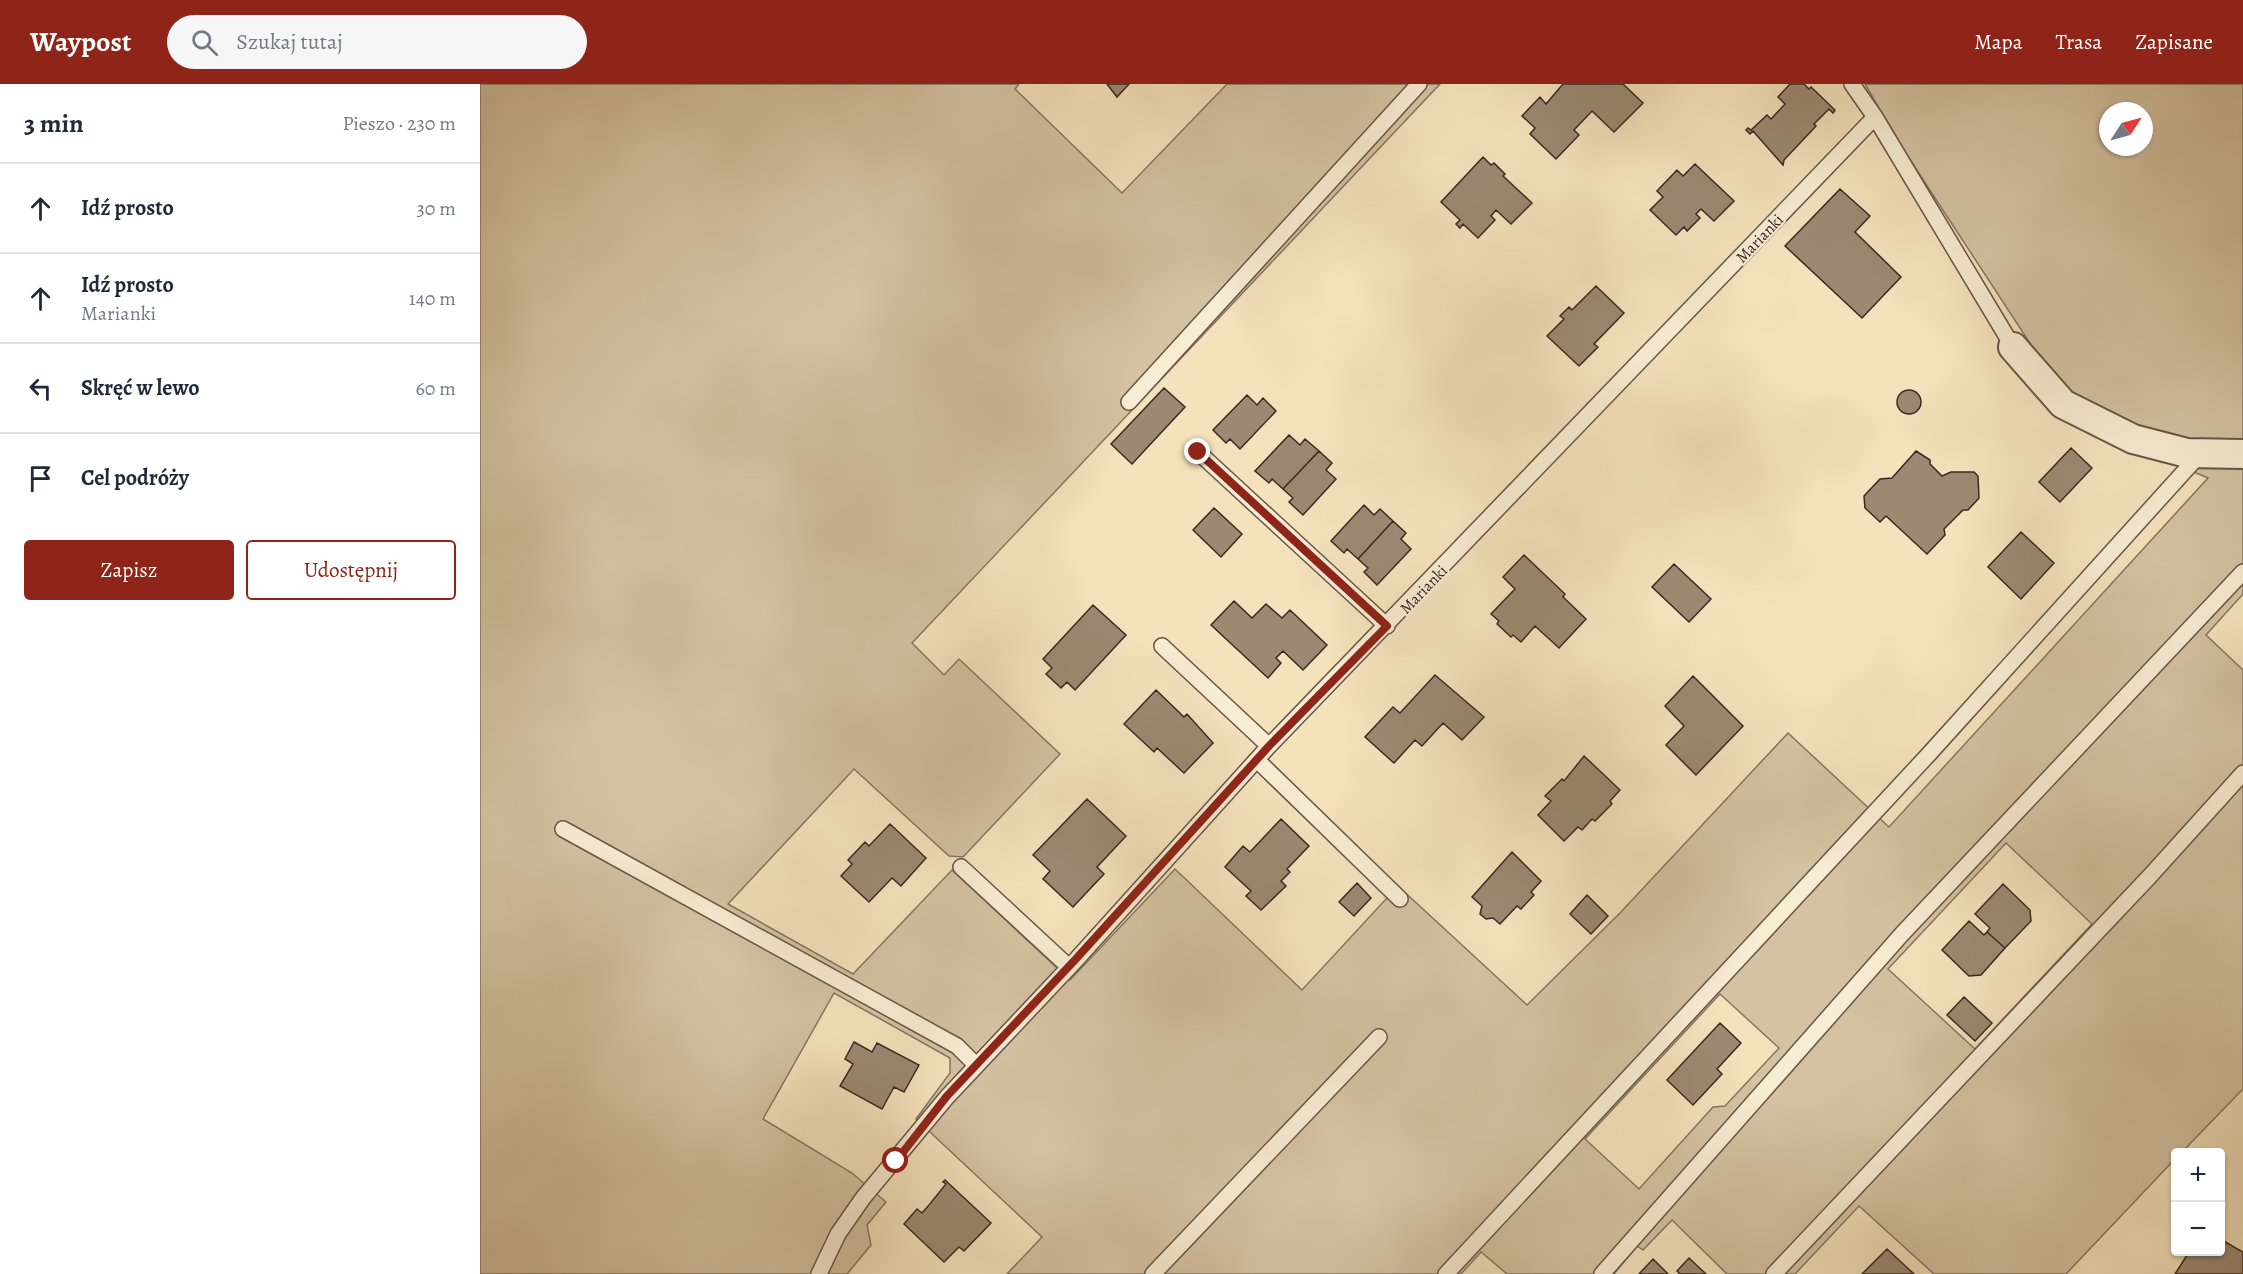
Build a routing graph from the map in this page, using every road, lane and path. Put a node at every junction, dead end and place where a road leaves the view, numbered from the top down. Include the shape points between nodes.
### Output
1 (1419, 84) edge
2 (1852, 84) edge
3 (1875, 117) junction
4 (2013, 347) joint
5 (1130, 402) dead end
6 (1198, 452) dead end
7 (2201, 453) junction
8 (2243, 454) edge
9 (2243, 572) edge
10 (1387, 626) junction
11 (1162, 646) dead end
12 (1269, 746) junction
13 (1257, 760) junction
14 (2243, 773) edge
15 (563, 829) dead end
16 (961, 867) dead end
17 (1401, 899) dead end
18 (1069, 967) junction
19 (1379, 1037) dead end
20 (976, 1065) junction
21 (819, 1274) edge
22 (1154, 1274) edge
23 (1446, 1274) edge
24 (1602, 1274) edge
25 (1774, 1274) edge

1 - 5 lane
2 - 3 lane
3 - 4 lane
3 - 10 lane, Marianki
4 - 7 street via 2063,404 2133,439
6 - 10 lane
7 - 8 street
7 - 23 lane via 1929,754
9 - 24 lane via 1902,934
10 - 12 lane, Marianki
11 - 12 lane
12 - 13 lane, Marianki
13 - 17 lane
13 - 18 lane, Marianki
14 - 25 lane
15 - 20 lane via 957,1046
16 - 18 lane
18 - 20 lane, Marianki
19 - 22 lane
20 - 21 lane, Marianki via 863,1198 838,1234

